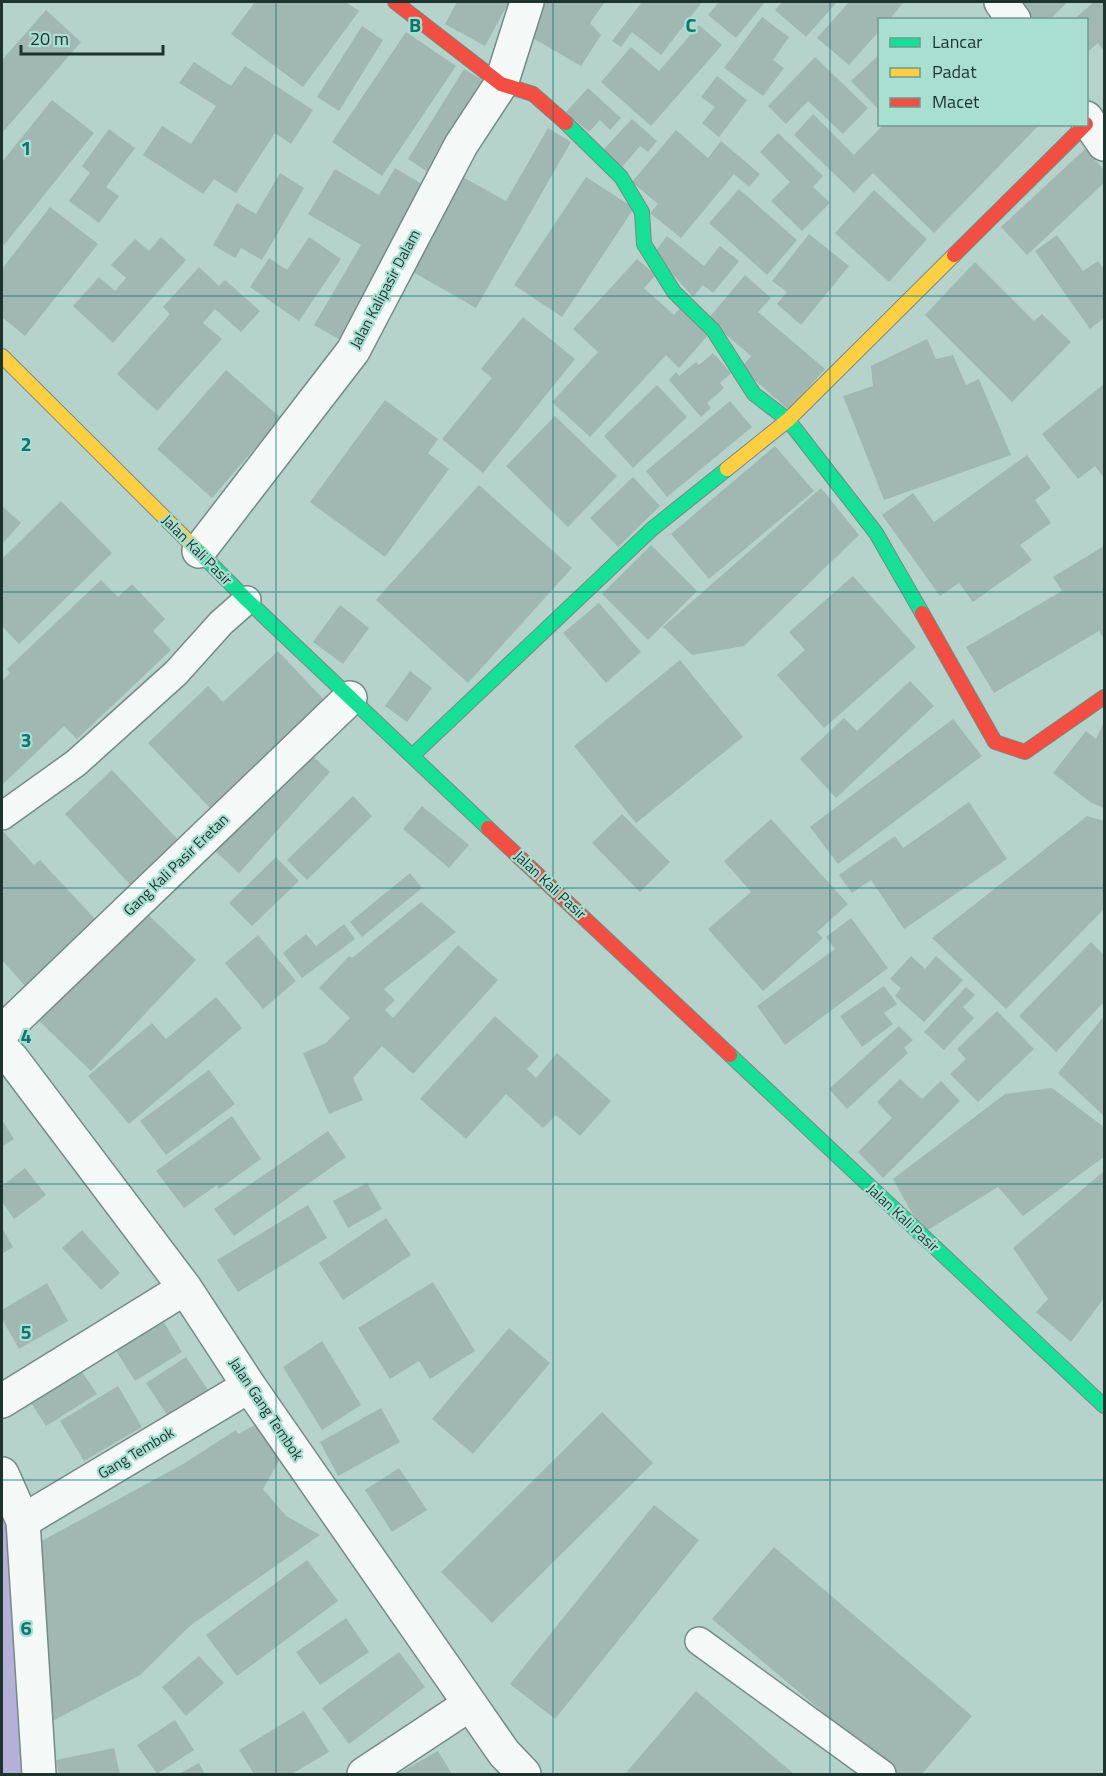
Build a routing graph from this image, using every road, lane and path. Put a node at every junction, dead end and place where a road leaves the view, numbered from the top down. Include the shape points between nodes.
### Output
1 (395, 2) edge
2 (526, 2) edge
3 (1001, 2) edge
4 (1013, 18) edge
5 (501, 84) junction
6 (1090, 126) edge
7 (2, 356) edge
8 (788, 420) junction
9 (200, 551) junction
10 (247, 600) junction
11 (1104, 697) edge
12 (350, 698) junction
13 (412, 756) junction
14 (2, 816) edge
15 (4, 1052) edge
16 (185, 1288) junction
17 (249, 1386) junction
18 (2, 1401) edge
19 (1104, 1406) edge
20 (2, 1474) edge
21 (23, 1521) junction
22 (699, 1641) dead end
23 (470, 1704) junction
24 (39, 1774) edge
25 (364, 1774) edge
26 (524, 1774) edge
27 (882, 1774) edge

1 - 5 street
2 - 5 street, Jalan Kalipasir Dalam
3 - 4 street
5 - 8 street via 533,94 621,177 642,212 644,244 674,292 713,330 754,394
5 - 9 street, Jalan Kalipasir Dalam via 461,145 353,351
6 - 8 street
7 - 9 street, Jalan Kali Pasir
8 - 11 street via 876,533 995,742 1025,752
8 - 13 street via 652,528
9 - 10 street, Jalan Kali Pasir
10 - 12 street, Jalan Kali Pasir
10 - 14 lane via 176,673 76,763
12 - 13 street, Jalan Kali Pasir
12 - 15 street, Gang Kali Pasir Eretan
13 - 19 street, Jalan Kali Pasir
15 - 16 street, Jalan Gang Tembok
16 - 17 street, Jalan Gang Tembok
16 - 18 street
17 - 21 street, Gang Tembok
17 - 23 street, Jalan Gang Tembok
20 - 21 street
21 - 24 street
22 - 27 lane
23 - 25 street
23 - 26 street, Jalan Gang Tembok via 504,1753

